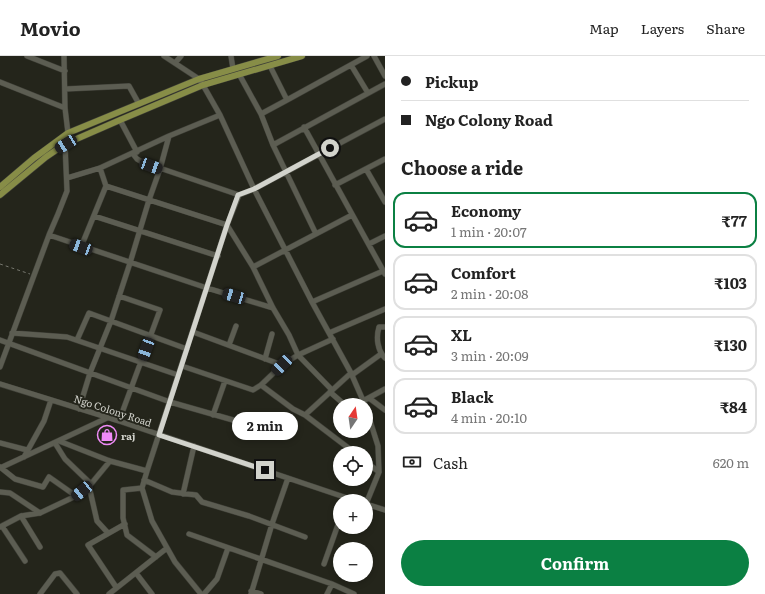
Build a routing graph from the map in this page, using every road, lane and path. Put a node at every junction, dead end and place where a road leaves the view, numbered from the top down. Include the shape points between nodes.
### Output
1 (27, 56) edge
2 (64, 56) edge
3 (164, 56) edge
4 (181, 56) edge
5 (231, 56) edge
6 (278, 56) edge
7 (302, 56) edge
8 (367, 56) edge
9 (374, 56) edge
10 (263, 58) edge
11 (175, 63) junction
12 (351, 65) junction
13 (270, 66) junction
14 (233, 69) junction
15 (65, 71) junction
16 (239, 74) junction
17 (385, 76) edge
18 (199, 79) junction
19 (0, 82) edge
20 (385, 84) edge
21 (203, 85) junction
22 (65, 89) junction
23 (368, 93) junction
24 (287, 100) junction
25 (139, 104) junction
26 (65, 108) junction
27 (261, 114) junction
28 (220, 115) junction
29 (385, 119) edge
30 (120, 120) junction
31 (304, 127) junction
32 (68, 133) junction
33 (169, 136) junction
34 (66, 144) junction
35 (273, 145) junction
36 (135, 153) junction
37 (318, 154) junction
38 (385, 159) edge
39 (100, 168) junction
40 (160, 169) junction
41 (366, 169) junction
42 (286, 172) junction
43 (67, 178) junction
44 (335, 185) junction
45 (106, 186) junction
46 (0, 187) edge
47 (254, 189) junction
48 (0, 195) edge
49 (238, 195) junction
50 (384, 199) edge
51 (149, 200) junction
52 (352, 215) junction
53 (94, 216) junction
54 (227, 225) junction
55 (140, 231) junction
56 (316, 234) junction
57 (49, 235) junction
58 (385, 236) edge
59 (369, 244) junction
60 (81, 247) junction
61 (286, 250) junction
62 (218, 256) junction
63 (130, 263) junction
64 (0, 264) edge
65 (253, 267) junction
66 (384, 272) edge
67 (34, 275) junction
68 (207, 288) junction
69 (119, 296) junction
70 (312, 302) junction
71 (274, 308) junction
72 (385, 309) edge
73 (111, 321) junction
74 (236, 326) dead end
75 (385, 327) edge
76 (193, 332) junction
77 (12, 333) junction
78 (329, 333) junction
79 (272, 334) dead end
80 (150, 336) junction
81 (333, 339) junction
82 (0, 340) edge
83 (77, 340) junction
84 (9, 343) junction
85 (229, 345) junction
86 (100, 348) junction
87 (187, 349) junction
88 (298, 355) junction
89 (383, 356) edge
90 (265, 358) junction
91 (141, 362) junction
92 (282, 365) junction
93 (182, 366) junction
94 (0, 367) edge
95 (90, 373) junction
96 (352, 374) junction
97 (178, 375) junction
98 (225, 381) junction
99 (0, 384) edge
100 (261, 385) junction
101 (131, 388) junction
102 (385, 389) edge
103 (331, 391) junction
104 (338, 398) edge
105 (362, 398) edge
106 (369, 398) edge
107 (51, 400) junction
108 (373, 401) edge
109 (170, 402) junction
110 (79, 409) junction
111 (385, 410) edge
112 (213, 415) junction
113 (305, 415) junction
114 (107, 418) junction
115 (233, 420) dead end
116 (119, 421) junction
117 (373, 432) edge
118 (159, 435) junction
119 (57, 442) junction
120 (0, 443) edge
121 (194, 446) junction
122 (346, 446) edge
123 (27, 450) junction
124 (24, 457) junction
125 (110, 461) junction
126 (0, 468) edge
127 (146, 471) junction
128 (381, 472) edge
129 (288, 478) junction
130 (144, 480) junction
131 (90, 485) junction
132 (142, 488) junction
133 (0, 492) edge
134 (183, 494) junction
135 (371, 494) edge
136 (333, 495) edge
137 (76, 496) junction
138 (373, 506) edge
139 (385, 510) edge
140 (40, 513) junction
141 (21, 516) junction
142 (125, 524) junction
143 (272, 524) junction
144 (1, 526) edge
145 (108, 534) junction
146 (188, 534) dead end
147 (335, 534) edge
148 (305, 537) dead end
149 (40, 547) dead end
150 (167, 548) junction
151 (228, 548) junction
152 (156, 557) junction
153 (262, 559) junction
154 (25, 561) dead end
155 (324, 564) dead end
156 (136, 573) junction
157 (332, 584) junction
158 (116, 587) junction
159 (251, 592) edge
160 (40, 594) edge
161 (77, 594) edge
162 (109, 594) edge
163 (152, 594) edge
164 (202, 594) edge
165 (261, 594) edge
166 (327, 594) edge
167 (354, 594) edge

1 - 15 street
2 - 15 street
3 - 11 street
4 - 11 street
5 - 14 street
6 - 10 main road
7 - 13 main road
8 - 12 street
9 - 17 street
10 - 14 main road
11 - 18 street
12 - 23 street
12 - 24 street
13 - 16 main road
13 - 24 street
14 - 18 main road
15 - 22 street
16 - 21 main road
16 - 27 street
18 - 21 street
18 - 25 main road
19 - 26 street
20 - 23 street
21 - 28 street
21 - 30 main road
22 - 25 street via 129,86
22 - 26 street
23 - 31 street
24 - 27 street
25 - 32 main road
26 - 32 street
27 - 35 street
28 - 33 street
28 - 47 street
29 - 37 street
30 - 34 main road
30 - 36 street
31 - 35 street
31 - 37 street
32 - 34 street
32 - 46 main road
33 - 36 street
33 - 40 street
34 - 43 street
34 - 48 main road
35 - 42 street
36 - 39 street
36 - 40 street via 140,161
37 - 42 street
37 - 44 street
38 - 41 street
39 - 43 street
39 - 45 street
40 - 49 street
40 - 51 street
41 - 44 street
41 - 50 street
42 - 47 street
42 - 56 street
43 - 57 street via 67,191
44 - 52 street
45 - 51 street
45 - 53 street
47 - 49 street
47 - 61 street
49 - 54 street
51 - 54 street
51 - 55 street
52 - 56 street
52 - 59 street
53 - 55 street
53 - 60 street
54 - 62 street
54 - 65 street
55 - 62 street
55 - 63 street
56 - 61 street
57 - 60 street
57 - 67 street
58 - 59 street
59 - 66 street
60 - 63 street
61 - 65 street
61 - 70 street
62 - 68 street
63 - 68 street
63 - 69 street
64 - 67 path
65 - 71 street
66 - 70 street
67 - 77 street
68 - 71 street
68 - 76 street
69 - 73 street
69 - 80 street via 160,310
70 - 78 street
71 - 88 street
72 - 78 street
73 - 80 street
73 - 83 street via 89,313
73 - 86 street
74 - 85 street
75 - 89 street via 379,327 378,331
76 - 85 street
76 - 87 street
77 - 83 street
77 - 84 street
78 - 81 street
79 - 90 street
80 - 87 street
80 - 91 street
81 - 88 street
81 - 96 street
82 - 84 street
83 - 86 street
84 - 94 street
84 - 95 street
85 - 90 street
86 - 91 street
86 - 95 street
87 - 93 street
88 - 92 street
88 - 103 street
89 - 96 street
90 - 92 street
91 - 97 street
91 - 101 street
92 - 100 street
93 - 97 street
93 - 98 street
95 - 101 street
95 - 110 street
96 - 103 street
96 - 105 street
97 - 109 street
98 - 100 street via 253,390
98 - 112 street
99 - 107 street, Ngo Colony Road
100 - 113 street
101 - 109 street
101 - 116 street
102 - 106 street
103 - 104 street
103 - 113 street
107 - 110 street, Ngo Colony Road
107 - 123 street via 44,421
108 - 111 street
109 - 112 street
109 - 118 street
110 - 114 street, Ngo Colony Road
112 - 115 street
113 - 122 street
114 - 116 street, Ngo Colony Road
114 - 119 street
116 - 118 street, Ngo Colony Road
117 - 128 street via 378,446
118 - 121 street, Ngo Colony Road
118 - 127 street
119 - 124 street
119 - 125 street
119 - 131 street via 65,459
120 - 123 street
121 - 129 street, Ngo Colony Road
121 - 134 street
123 - 124 street
124 - 126 street
125 - 127 street
125 - 131 street
126 - 137 street via 16,479 43,488 49,477
127 - 130 street
128 - 135 street
129 - 136 street, Ngo Colony Road
129 - 143 street
130 - 132 street
130 - 134 street
131 - 137 street
131 - 145 street via 97,521
132 - 142 street via 122,490
132 - 150 street via 152,521
133 - 140 street via 10,493
134 - 143 street via 196,496 202,502
137 - 140 street
138 - 139 street
140 - 141 street
141 - 144 street
141 - 149 street
142 - 145 street
142 - 152 street via 127,535
143 - 148 street
143 - 153 street
144 - 154 street
145 - 158 street via 88,545
146 - 151 street
147 - 155 street
150 - 152 street
150 - 164 street via 175,562
151 - 153 street
151 - 164 street via 217,579
152 - 156 street
153 - 157 street
153 - 159 street
156 - 158 street
156 - 163 street
157 - 166 street
157 - 167 street
158 - 162 street
159 - 165 street
160 - 161 street via 55,574 60,573

